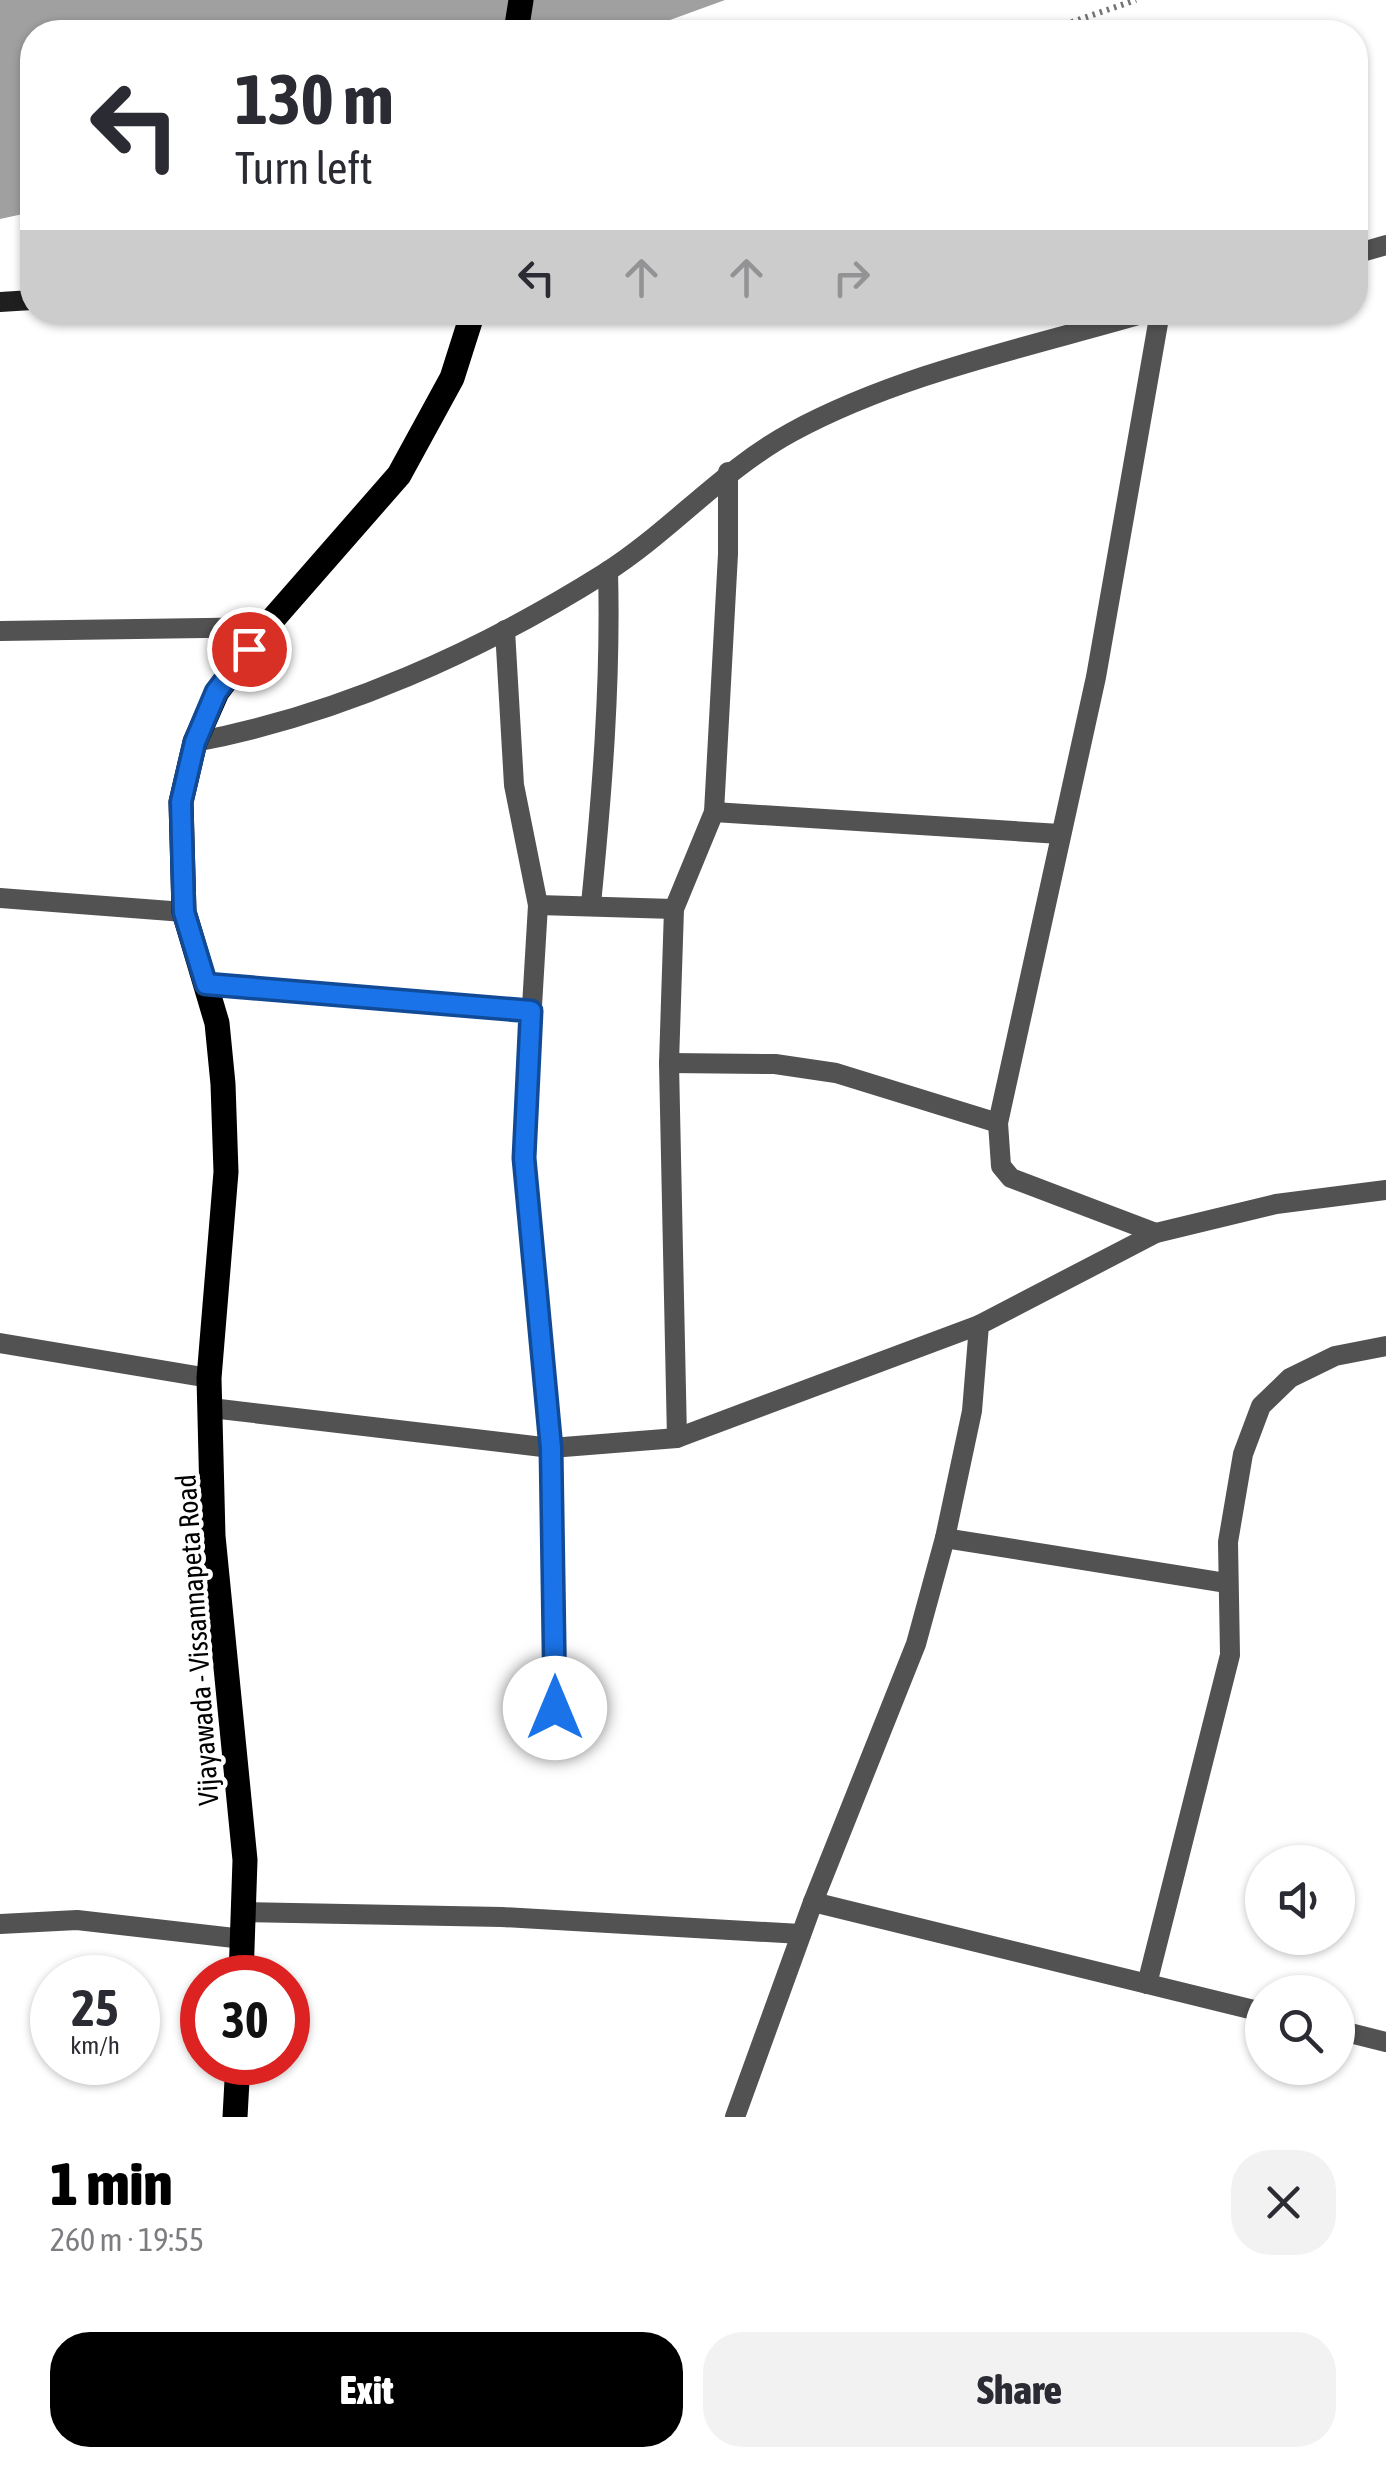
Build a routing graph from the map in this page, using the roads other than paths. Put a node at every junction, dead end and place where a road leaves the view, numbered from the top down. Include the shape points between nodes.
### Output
1 (469, 325) edge
2 (1105, 325) edge
3 (1158, 325) edge
4 (728, 472) junction
5 (608, 571) junction
6 (266, 627) junction
7 (505, 630) junction
8 (0, 631) edge
9 (195, 742) junction
10 (714, 812) junction
11 (1060, 834) junction
12 (0, 898) edge
13 (592, 904) junction
14 (538, 905) junction
15 (674, 909) junction
16 (184, 912) junction
17 (206, 984) junction
18 (531, 1011) junction
19 (669, 1064) junction
20 (998, 1123) junction
21 (1386, 1190) edge
22 (1156, 1233) junction
23 (979, 1325) junction
24 (0, 1343) edge
25 (1386, 1346) edge
26 (209, 1378) junction
27 (211, 1408) junction
28 (676, 1438) junction
29 (551, 1448) junction
30 (946, 1538) junction
31 (1227, 1583) junction
32 (555, 1708) dead end
33 (812, 1902) junction
34 (242, 1912) junction
35 (0, 1924) edge
36 (802, 1934) junction
37 (243, 1939) junction
38 (242, 1955) edge
39 (1147, 1984) junction
40 (1245, 2008) edge
41 (1355, 2034) edge
42 (1386, 2042) edge
43 (237, 2085) edge
44 (235, 2117) edge
45 (735, 2117) edge

1 - 6 main road, Vijayawada - Vissannapeta Road via 452,378 399,475
2 - 4 street via 835,410
3 - 11 street via 1096,677
4 - 5 street
4 - 10 street
5 - 7 street
5 - 13 street via 606,734
6 - 8 street
6 - 9 main road, Vijayawada - Vissannapeta Road via 216,692
7 - 9 street via 346,700 263,729
7 - 14 street via 514,784
9 - 16 main road, Vijayawada - Vissannapeta Road via 181,802
10 - 11 street
10 - 15 street
11 - 20 street
12 - 16 street
13 - 14 street
13 - 15 street
14 - 18 street
15 - 19 street
16 - 17 main road, Vijayawada - Vissannapeta Road
17 - 18 street
17 - 26 main road, Vijayawada - Vissannapeta Road via 217,1022 226,1172
18 - 29 street via 524,1158
19 - 20 street via 775,1064 836,1073
19 - 28 street
20 - 22 street via 1001,1166 1011,1178
21 - 22 street via 1276,1204
22 - 23 street
23 - 28 street
23 - 30 street via 972,1412
24 - 26 street
25 - 31 street via 1336,1356 1290,1378 1262,1406 1243,1454
26 - 27 main road, Vijayawada - Vissannapeta Road
27 - 29 street
27 - 34 main road, Vijayawada - Vissannapeta Road via 213,1536 245,1860
28 - 29 street
29 - 32 street
30 - 31 street
30 - 33 street via 916,1644
31 - 39 street via 1230,1656
33 - 36 street
33 - 39 street
34 - 36 street via 502,1916
34 - 37 main road, Vijayawada - Vissannapeta Road
35 - 37 street via 77,1920
36 - 45 street
37 - 38 main road, Vijayawada - Vissannapeta Road
39 - 40 street
41 - 42 street
43 - 44 main road

